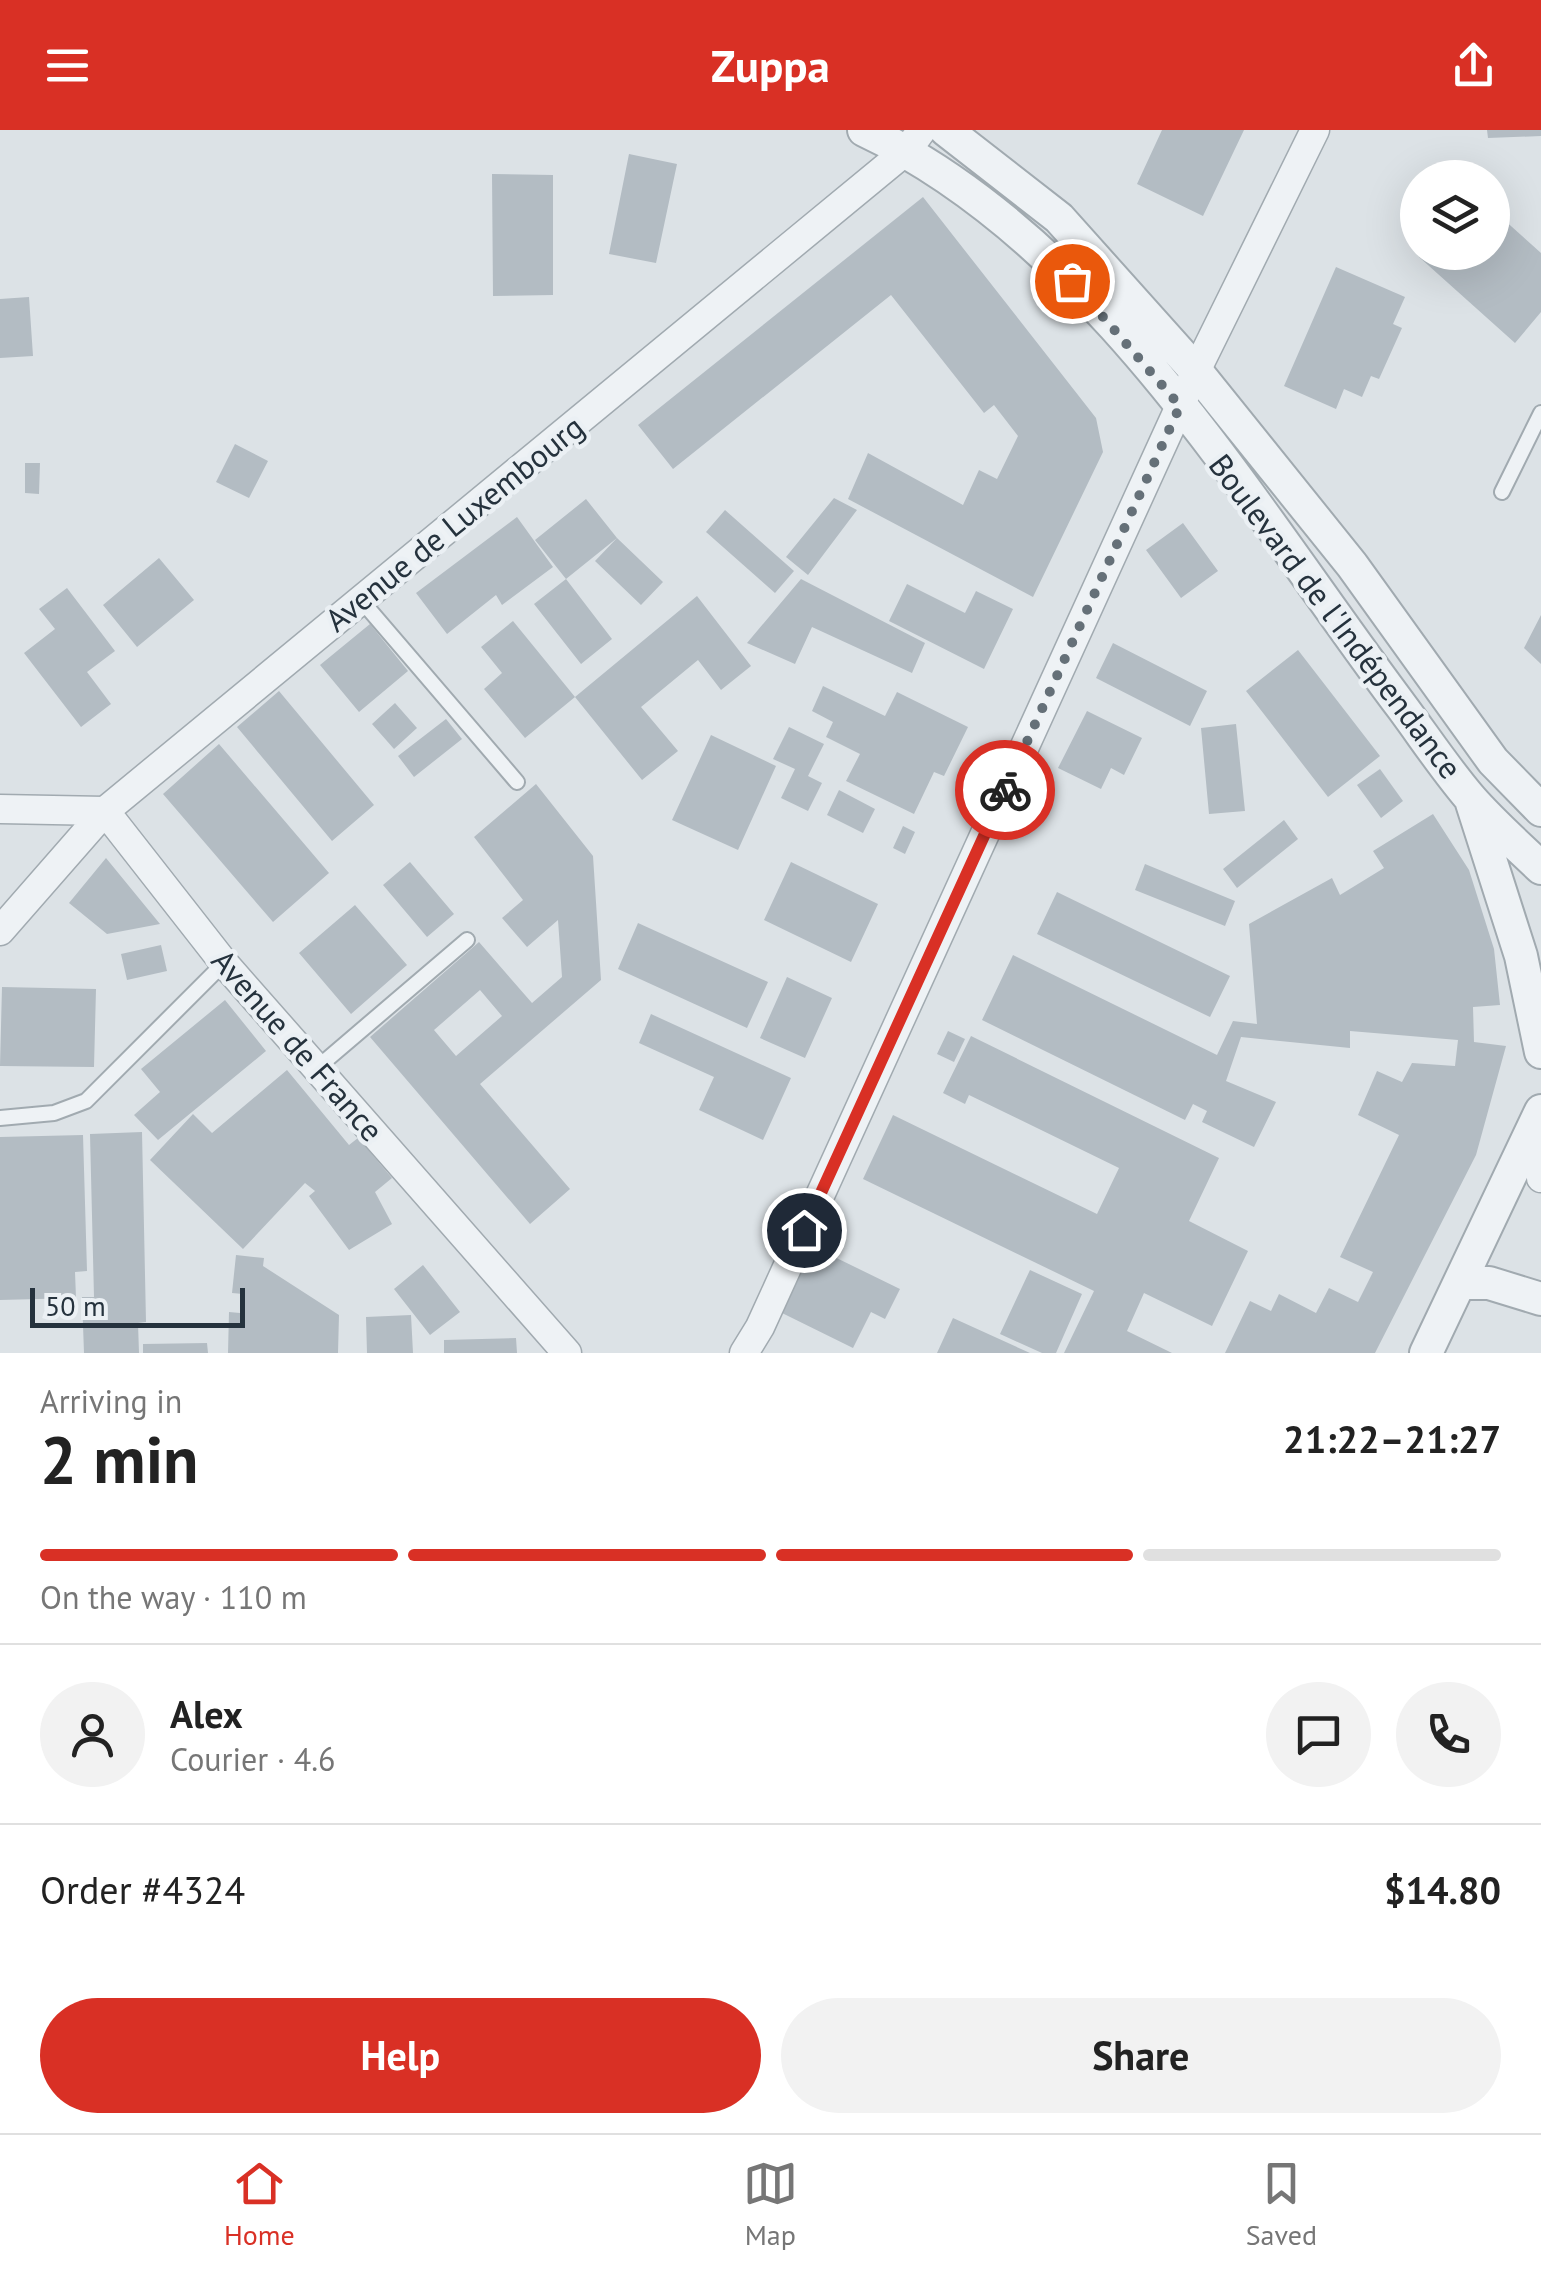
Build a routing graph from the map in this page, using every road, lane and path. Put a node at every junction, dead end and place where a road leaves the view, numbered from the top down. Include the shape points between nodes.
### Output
1 (864, 130) edge
2 (946, 130) edge
3 (1316, 130) edge
4 (914, 140) edge
5 (1196, 371) junction
6 (1180, 406) junction
7 (1541, 413) edge
8 (1502, 492) dead end
9 (361, 600) junction
10 (1493, 761) junction
11 (1541, 781) edge
12 (516, 782) dead end
13 (1471, 799) junction
14 (0, 809) edge
15 (1541, 810) edge
16 (105, 811) junction
17 (1541, 868) edge
18 (0, 931) edge
19 (466, 940) dead end
20 (224, 963) junction
21 (1541, 1052) edge
22 (316, 1068) junction
23 (1539, 1115) edge
24 (0, 1118) edge
25 (1541, 1178) edge
26 (1461, 1283) junction
27 (1541, 1300) edge
28 (567, 1353) edge
29 (744, 1353) edge
30 (1426, 1353) edge

1 - 4 street, Boulevard de l'Indépendance
2 - 5 street, Boulevard de l'Indépendance via 1059,218
3 - 5 street
4 - 6 street, Boulevard de l'Indépendance via 1050,258
4 - 9 street, Avenue de Luxembourg
5 - 6 street
5 - 10 street, Boulevard de l'Indépendance via 1352,565
6 - 13 street, Boulevard de l'Indépendance
6 - 29 street
7 - 8 lane
9 - 12 lane
9 - 16 street, Avenue de Luxembourg
10 - 11 street
10 - 15 street, Boulevard de l'Indépendance
13 - 17 street, Boulevard de l'Indépendance
13 - 21 street via 1521,956
14 - 16 street
16 - 18 street, Avenue de Luxembourg
16 - 20 street, Avenue de France
19 - 22 lane
20 - 22 street, Avenue de France
20 - 24 lane via 86,1100 54,1113
22 - 28 street, Avenue de France
23 - 25 street
23 - 26 street
26 - 27 street
26 - 30 street

